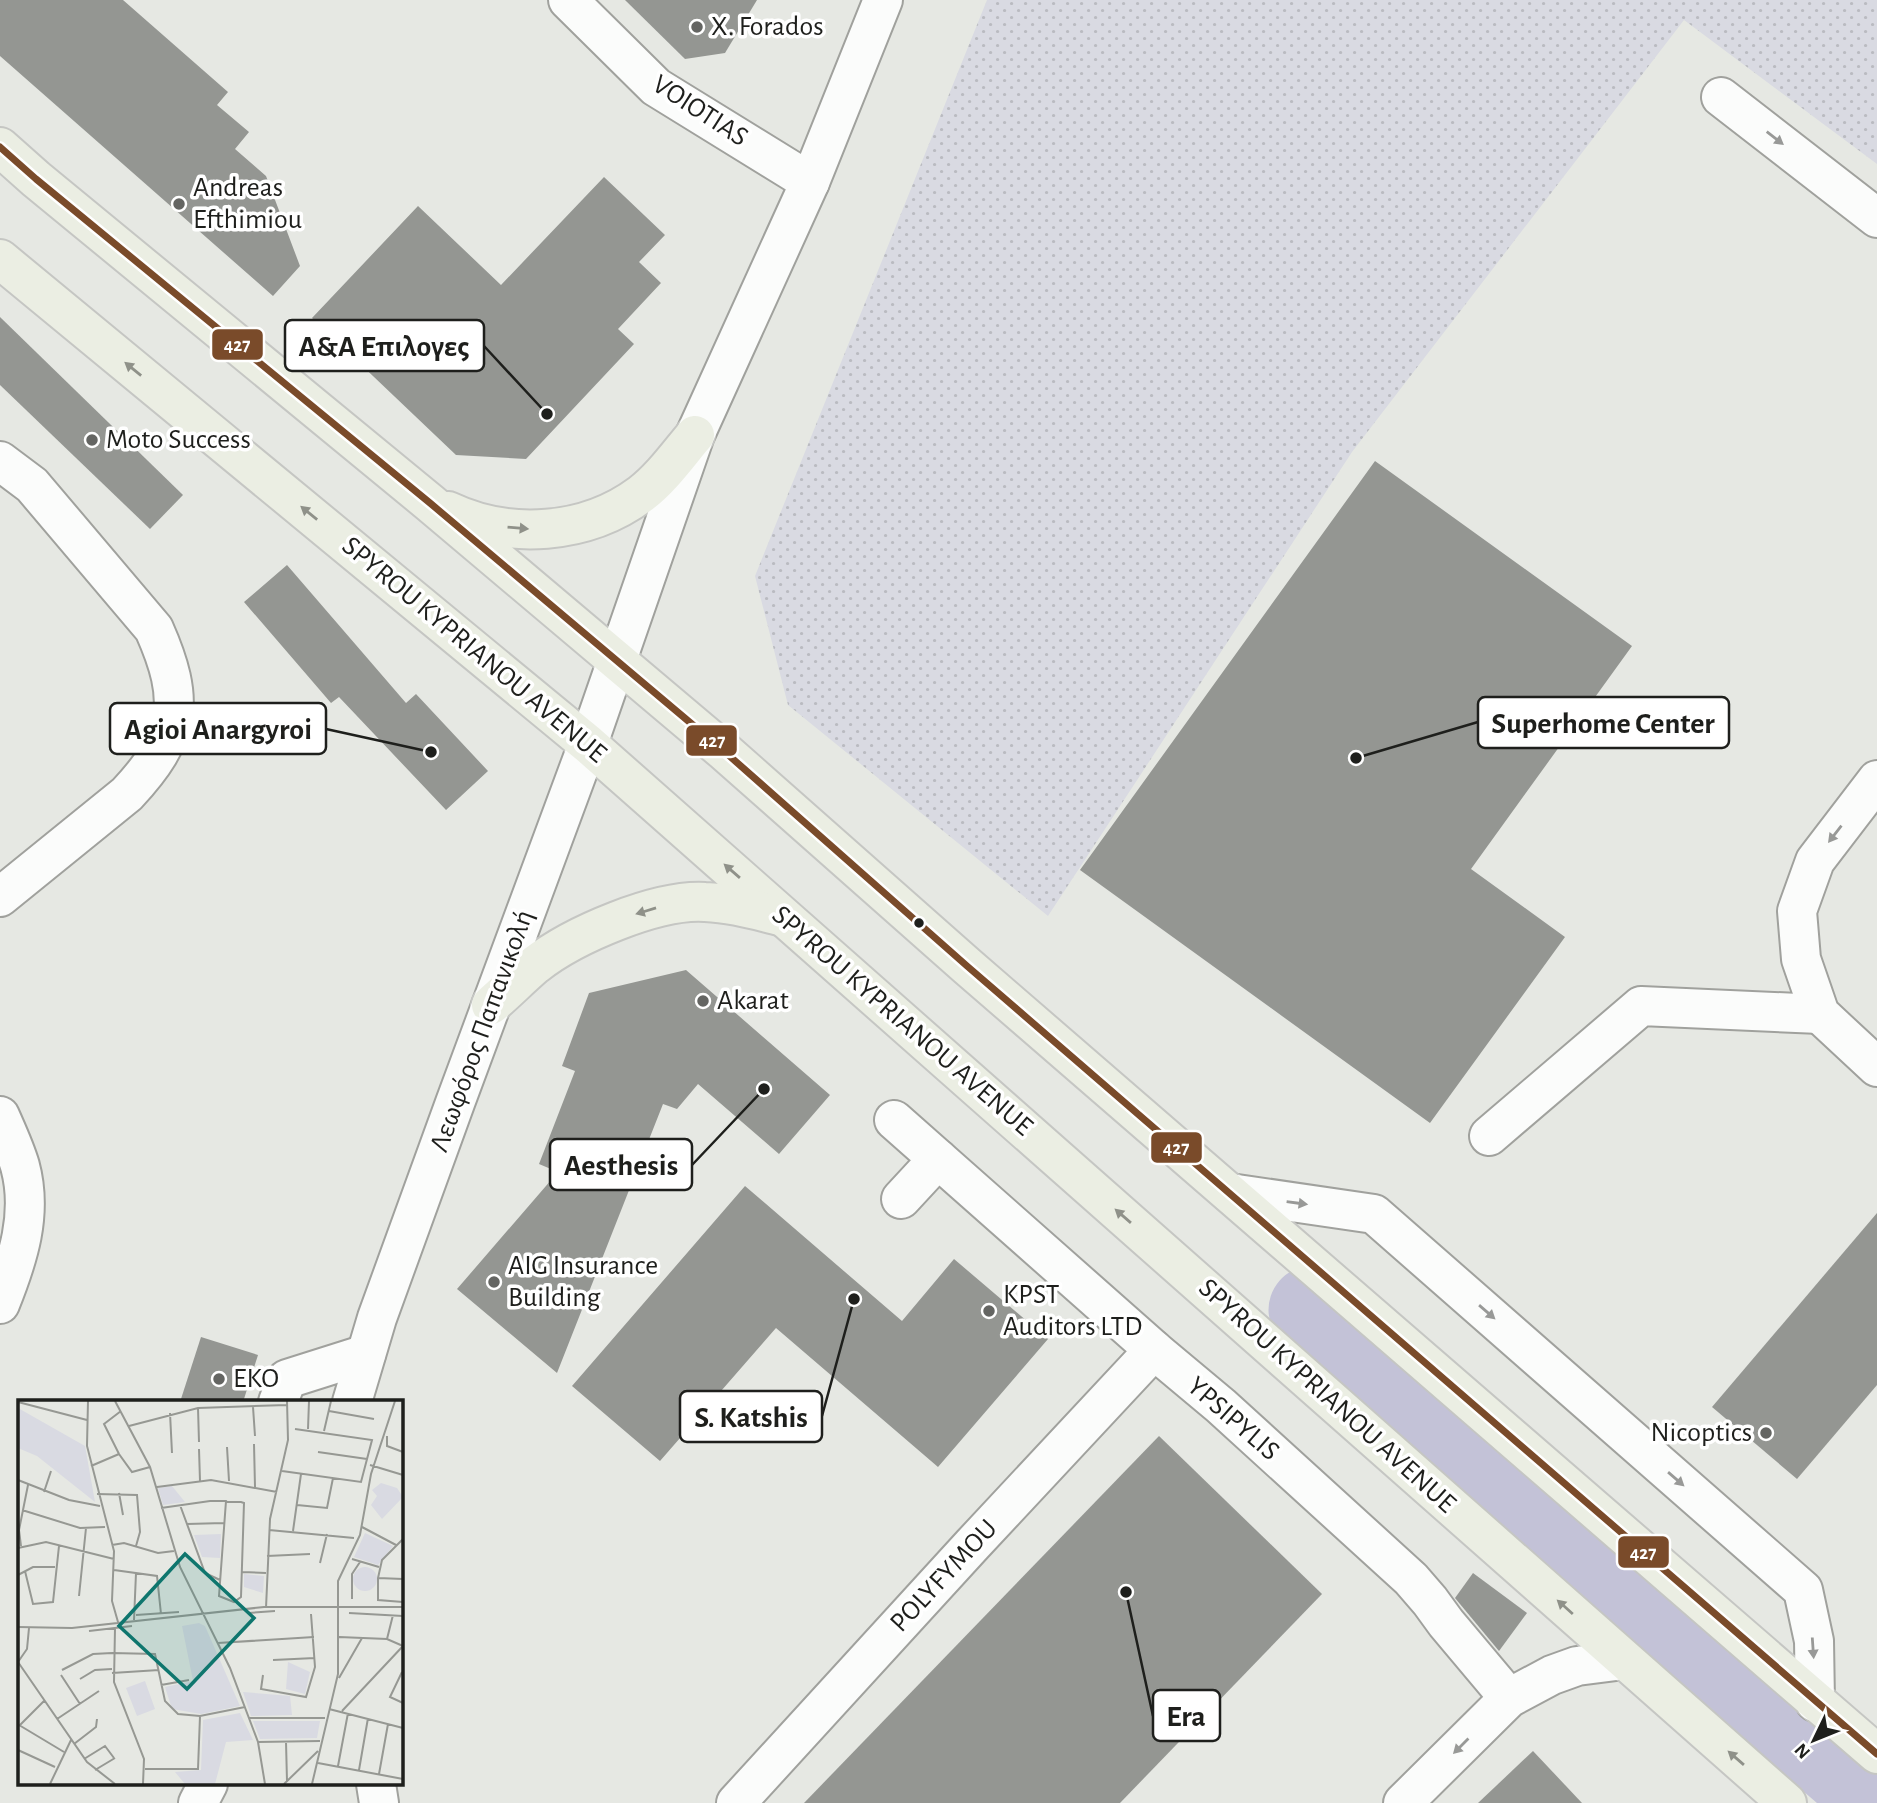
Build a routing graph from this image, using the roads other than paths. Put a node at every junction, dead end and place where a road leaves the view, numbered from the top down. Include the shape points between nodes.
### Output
1 (568, 0) edge
2 (883, 0) edge
3 (1721, 97) dead end
4 (0, 147) edge
5 (810, 182) junction
6 (1877, 218) edge
7 (0, 259) edge
8 (695, 435) junction
9 (0, 461) edge
10 (430, 503) junction
11 (617, 662) junction
12 (588, 744) junction
13 (1877, 780) edge
14 (0, 897) edge
15 (785, 918) junction
16 (491, 1005) junction
17 (1820, 1014) junction
18 (1877, 1068) edge
19 (0, 1116) edge
20 (894, 1119) dead end
21 (1489, 1136) dead end
22 (938, 1159) junction
23 (1230, 1193) junction
24 (901, 1199) dead end
25 (0, 1304) edge
26 (1154, 1350) junction
27 (366, 1354) junction
28 (279, 1400) edge
29 (353, 1400) edge
30 (1624, 1660) junction
31 (1509, 1698) junction
32 (1815, 1702) junction
33 (1877, 1755) edge
34 (207, 1786) edge
35 (198, 1803) edge
36 (736, 1803) edge
37 (1403, 1803) edge
38 (1787, 1803) edge

1 - 5 street, VOIOTIAS via 656,87
2 - 5 street, Λεωφόρος Παπανικολή
3 -> 6 street
4 - 10 main road
5 - 8 street, Λεωφόρος Παπανικολή
12 -> 7 main road, SPYROU KYPRIANOU AVENUE
10 -> 8 main road via 468,520 512,529 580,523 642,493
8 - 11 street, Λεωφόρος Παπανικολή
9 - 14 street via 32,485 154,629 173,687 174,716 164,747 127,794
10 - 11 main road
11 - 12 street, Λεωφόρος Παπανικολή
11 - 23 main road
15 -> 12 main road, SPYROU KYPRIANOU AVENUE
12 - 16 street, Λεωφόρος Παπανικολή
13 -> 17 street via 1815,861 1797,911 1801,959
15 -> 16 main road via 703,902 660,907 607,925 561,949 536,964
30 -> 15 main road, SPYROU KYPRIANOU AVENUE
16 - 27 street, Λεωφόρος Παπανικολή
17 - 18 street
17 - 21 street via 1641,1006
19 - 25 street via 20,1168 26,1204 21,1245
20 - 22 street, YPSIPYLIS
22 - 24 street
22 - 26 street, YPSIPYLIS
23 - 32 main road
23 -> 32 street via 1374,1214 1802,1590 1814,1641
26 - 31 street, YPSIPYLIS via 1411,1579
26 - 36 street, POLYFYMOU
27 - 28 street via 287,1379
27 - 29 street, Λεωφόρος Παπανικολή
30 - 31 street via 1577,1666
38 -> 30 main road, SPYROU KYPRIANOU AVENUE
31 -> 37 street
32 - 33 main road
34 - 35 street

